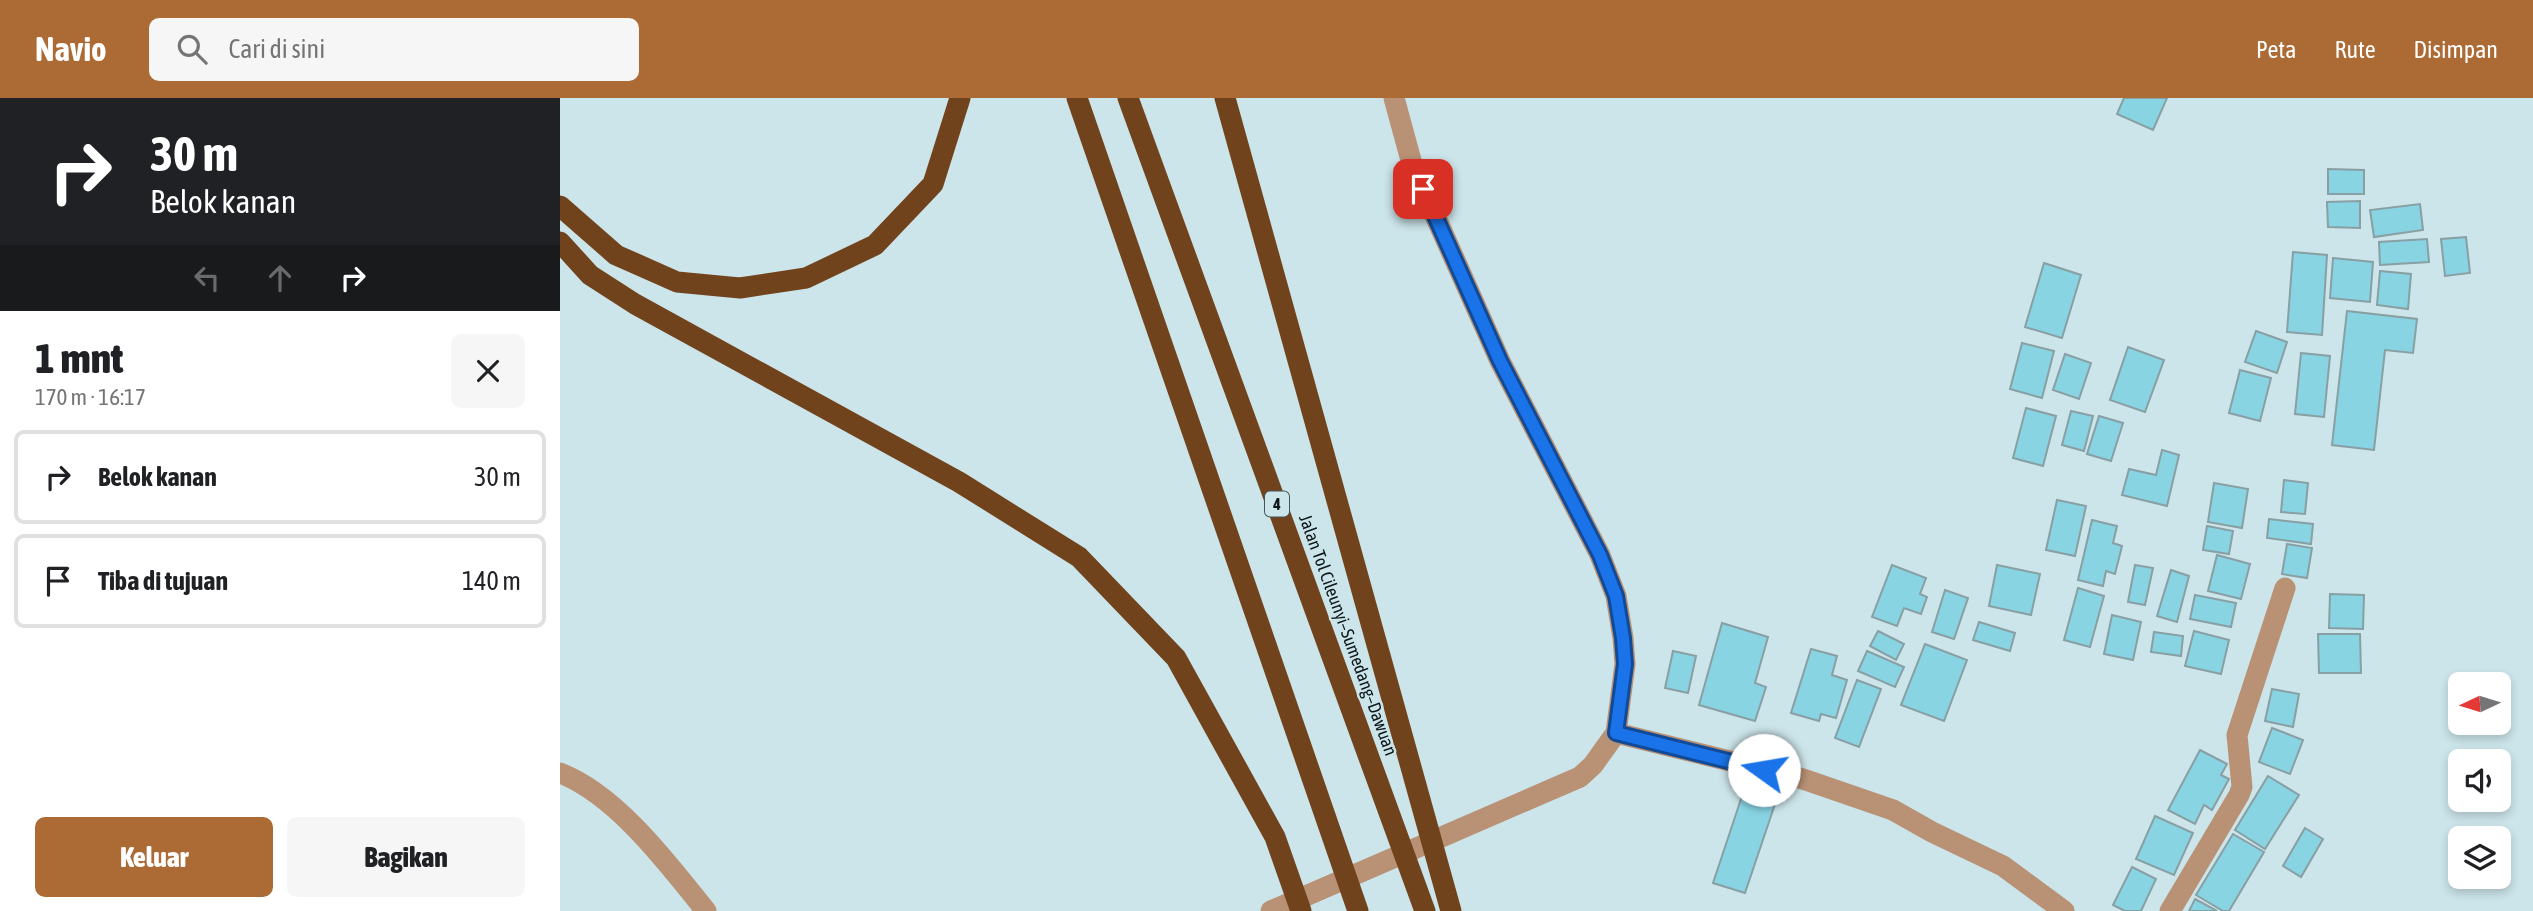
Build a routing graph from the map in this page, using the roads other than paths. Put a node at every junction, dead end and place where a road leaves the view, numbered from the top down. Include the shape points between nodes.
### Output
1 (960, 98) edge
2 (1077, 98) edge
3 (1128, 98) edge
4 (1225, 98) edge
5 (1394, 98) edge
6 (560, 206) edge
7 (560, 242) edge
8 (2285, 588) dead end
9 (1616, 733) junction
10 (560, 773) edge
11 (706, 911) edge
12 (1271, 911) edge
13 (1301, 911) edge
14 (1358, 911) edge
15 (1425, 911) edge
16 (1451, 911) edge
17 (2064, 911) edge
18 (2170, 911) edge

1 - 6 highway via 933,184 875,245 806,278 740,288 677,282 616,255
2 - 14 highway
3 - 15 highway, Jalan Tol Cileunyi–Sumedang–Dawuan / 4
4 - 16 highway
5 - 9 street via 1418,177 1500,361 1600,555 1616,596 1625,664
7 - 13 highway via 590,275 635,304 959,482 1079,557 1176,658 1275,838
8 - 18 street via 2237,735 2242,787
9 - 12 street via 1580,777
9 - 17 street via 1803,779 1893,810 2003,866
10 - 11 street via 627,818

